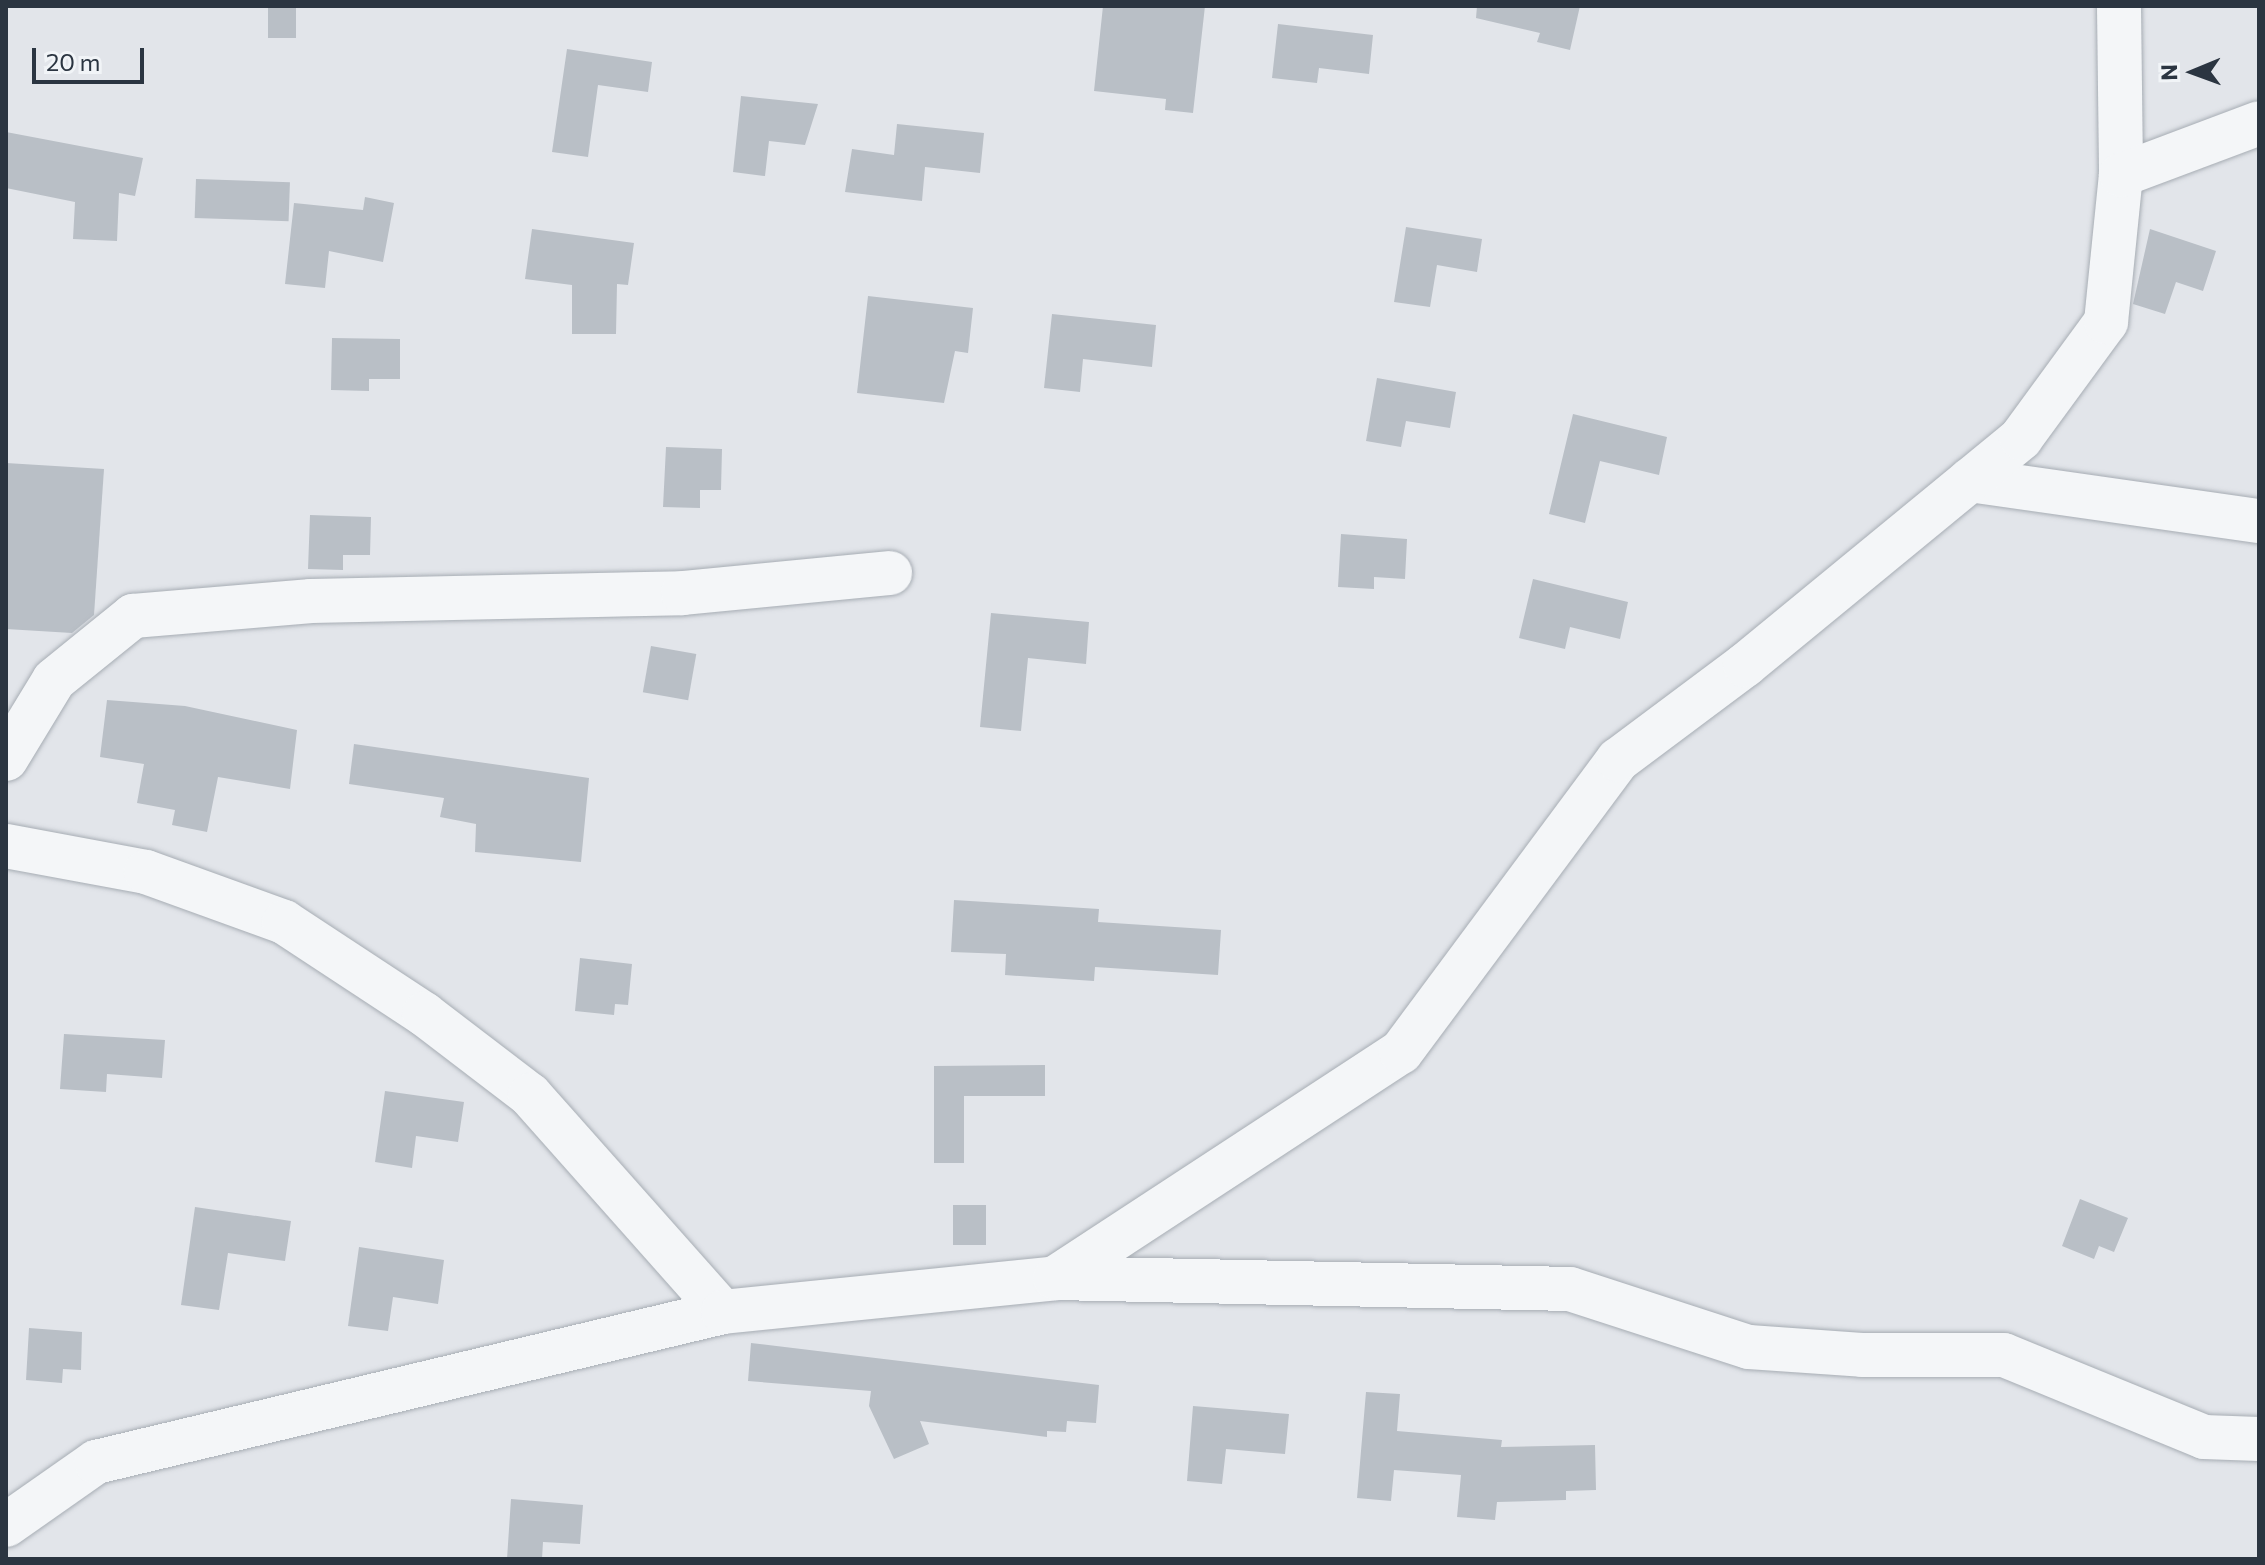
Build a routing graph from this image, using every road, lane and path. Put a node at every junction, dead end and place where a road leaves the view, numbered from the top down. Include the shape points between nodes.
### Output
1 (2119, 6) edge
2 (2259, 123) edge
3 (2121, 175) junction
4 (1970, 480) junction
5 (2259, 521) edge
6 (890, 573) dead end
7 (6, 759) edge
8 (6, 846) edge
9 (1055, 1278) junction
10 (723, 1312) junction
11 (2259, 1439) edge
12 (6, 1525) edge

1 - 3 street
2 - 3 street
3 - 4 street via 2106,322 2021,438
4 - 5 street
4 - 9 street via 1618,760 1401,1052
6 - 7 street via 683,593 311,601 133,616 54,680
8 - 10 street via 146,872 284,922 424,1014 530,1095
9 - 10 street
9 - 11 street via 1570,1289 1749,1347 1862,1355 2004,1355 2204,1437
10 - 12 street via 96,1462

